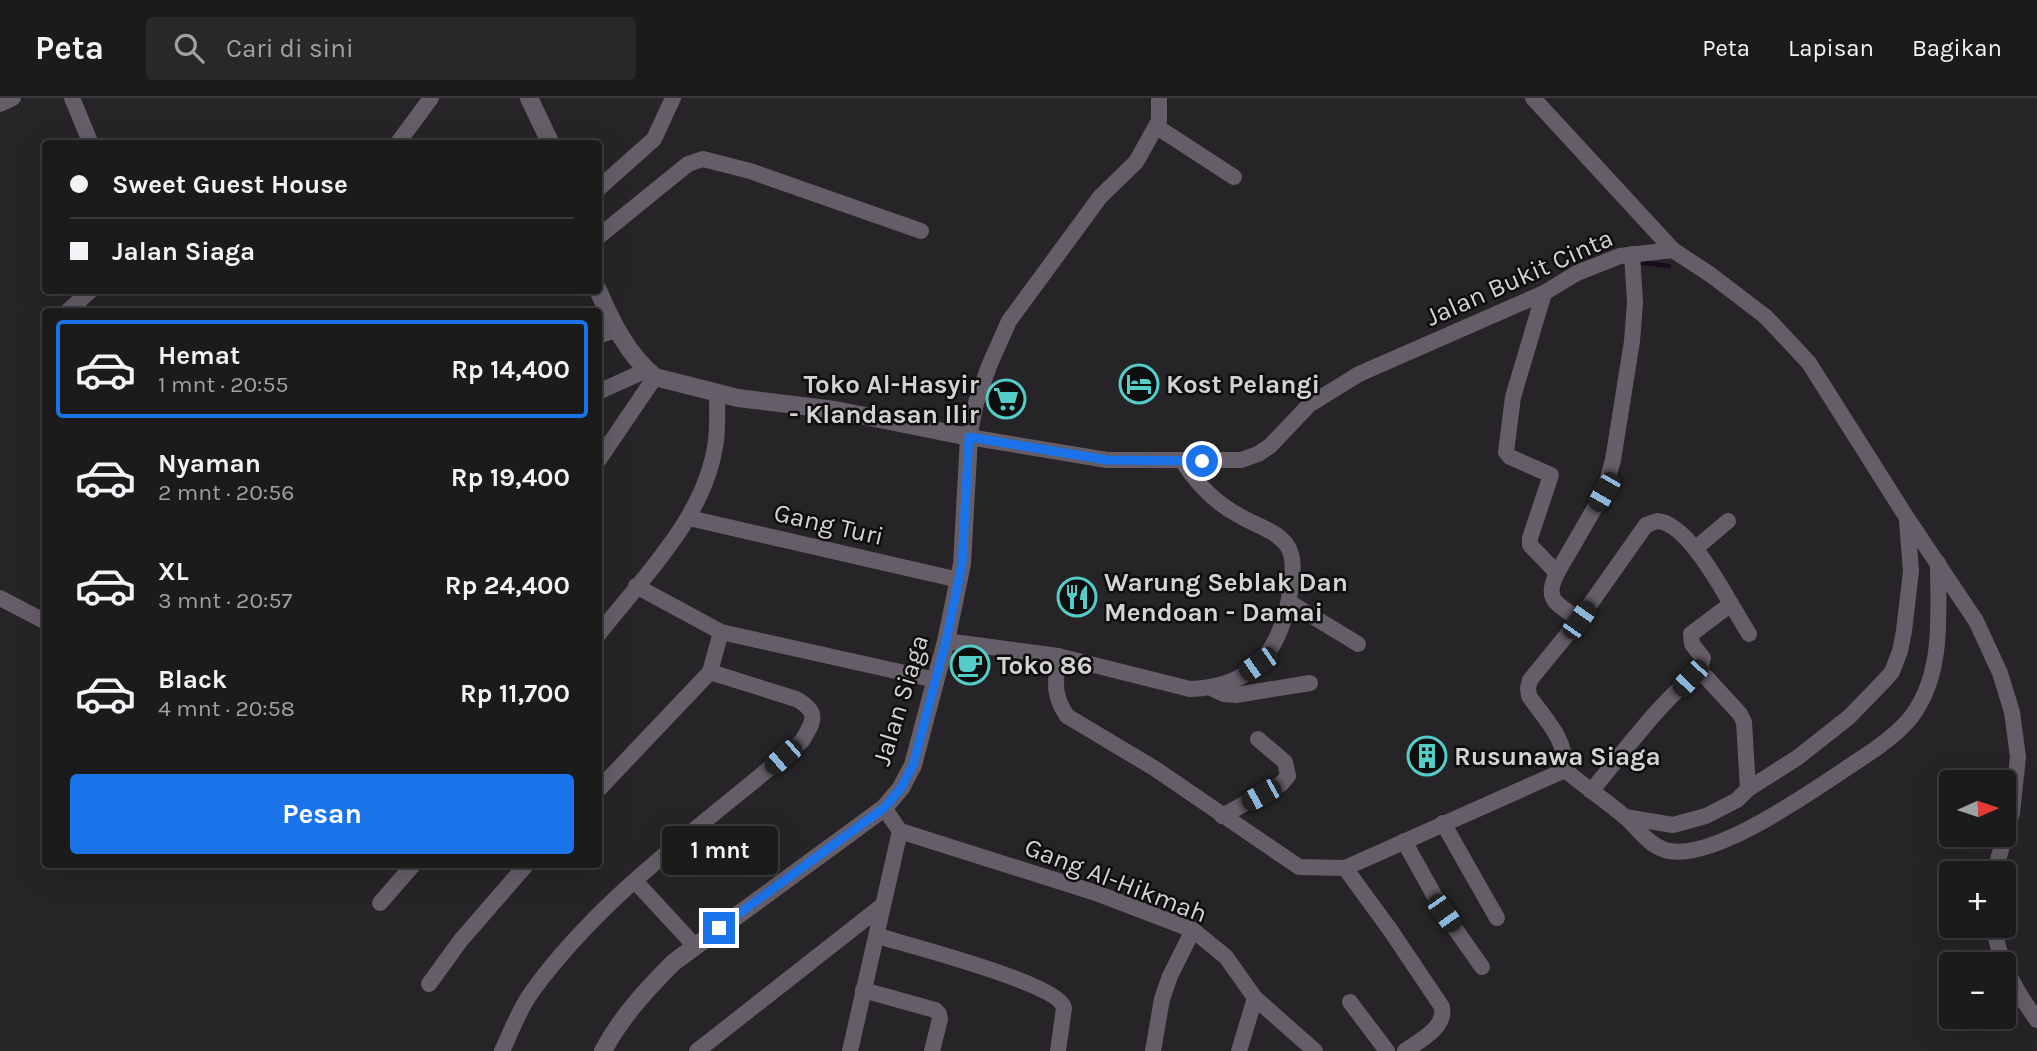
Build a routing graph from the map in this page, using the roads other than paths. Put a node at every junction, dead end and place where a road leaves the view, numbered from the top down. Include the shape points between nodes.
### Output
1 (13, 98) edge
2 (72, 98) edge
3 (431, 98) edge
4 (529, 98) edge
5 (673, 98) edge
6 (1159, 98) edge
7 (1533, 98) edge
8 (0, 104) edge
9 (1157, 127) junction
10 (89, 140) edge
11 (400, 140) edge
12 (549, 140) edge
13 (1234, 177) dead end
14 (602, 185) edge
15 (921, 231) dead end
16 (602, 234) edge
17 (1673, 250) junction
18 (1632, 254) junction
19 (1544, 293) junction
20 (87, 294) edge
21 (71, 308) edge
22 (602, 309) edge
23 (607, 333) edge
24 (651, 374) junction
25 (602, 391) edge
26 (717, 392) junction
27 (969, 437) junction
28 (602, 454) edge
29 (1182, 461) junction
30 (689, 518) junction
31 (1907, 518) junction
32 (1728, 521) dead end
33 (1696, 548) junction
34 (1938, 563) junction
35 (1557, 573) junction
36 (959, 580) junction
37 (636, 586) junction
38 (0, 598) edge
39 (1289, 602) junction
40 (1731, 604) junction
41 (42, 620) edge
42 (1579, 620) junction
43 (602, 630) edge
44 (721, 632) junction
45 (1749, 634) dead end
46 (946, 641) junction
47 (1358, 645) dead end
48 (1058, 656) junction
49 (710, 672) junction
50 (1698, 674) junction
51 (936, 680) junction
52 (1310, 683) dead end
53 (1211, 688) junction
54 (1258, 739) dead end
55 (1565, 770) junction
56 (602, 786) edge
57 (1748, 789) junction
58 (1591, 791) junction
59 (884, 808) junction
60 (1222, 816) junction
61 (1706, 816) junction
62 (1625, 817) junction
63 (1443, 823) junction
64 (900, 831) junction
65 (1404, 841) junction
66 (1718, 843) junction
67 (1998, 861) edge
68 (411, 868) edge
69 (524, 868) edge
70 (1345, 868) junction
71 (635, 881) junction
72 (380, 903) dead end
73 (883, 905) junction
74 (1497, 918) dead end
75 (1193, 930) junction
76 (878, 936) junction
77 (1996, 938) edge
78 (695, 946) junction
79 (1482, 967) dead end
80 (429, 984) dead end
81 (863, 990) junction
82 (1255, 998) junction
83 (1350, 1002) dead end
84 (2037, 1020) edge
85 (605, 1050) edge
86 (502, 1051) edge
87 (697, 1051) edge
88 (850, 1051) edge
89 (932, 1051) edge
90 (1058, 1051) edge
91 (1153, 1051) edge
92 (1239, 1051) edge
93 (1315, 1051) edge
94 (1387, 1051) edge
95 (1405, 1051) edge

1 - 8 street
2 - 10 street
3 - 11 street
4 - 12 street
5 - 14 street via 654,139
6 - 9 street
7 - 17 street
9 - 13 street
9 - 27 street via 1136,162 1100,197 1009,321 985,378
15 - 16 street via 763,175 703,159 688,164
17 - 18 street, Jalan Bukit Cinta
17 - 31 street via 1766,317 1809,363
18 - 19 street, Jalan Bukit Cinta via 1577,273
18 - 35 street via 1632,341 1614,460 1604,492
19 - 29 street, Jalan Bukit Cinta via 1359,374 1309,405 1258,454 1241,460
19 - 35 street via 1513,397 1506,452 1551,475 1530,545
20 - 21 street
22 - 23 street
23 - 24 street
24 - 25 street
24 - 26 street
24 - 28 street
26 - 27 street
26 - 30 street via 716,441 705,484
27 - 29 street, Jalan Bukit Cinta via 1107,460
27 - 36 street, Jalan Siaga
29 - 39 street via 1198,485 1216,500 1287,544 1293,569
30 - 36 street, Gang Turi
30 - 37 street
31 - 34 street
31 - 57 street via 1911,571 1904,631 1892,672 1849,717
32 - 33 street
33 - 40 street
33 - 42 street via 1670,526 1657,521 1646,525
34 - 66 street via 1937,650 1914,714 1874,750
34 - 67 street via 1976,621 2012,712 2018,757 2012,813
35 - 42 street via 1550,593
36 - 46 street, Jalan Siaga
37 - 43 street
37 - 44 street
38 - 41 street
39 - 47 street
39 - 53 street via 1268,656 1230,683
40 - 45 street
40 - 50 street via 1691,634 1692,644 1703,658
42 - 55 street via 1528,688 1560,739
44 - 49 street
44 - 51 street
46 - 48 street
46 - 51 street, Jalan Siaga
48 - 53 street via 1190,689
48 - 60 street via 1055,690 1068,716
49 - 56 street
49 - 71 street via 796,699 813,711 812,724 802,741
50 - 57 street via 1706,677 1744,722
50 - 58 street via 1662,708
51 - 59 street, Jalan Siaga via 913,765
52 - 53 street via 1236,695
54 - 60 street via 1285,762 1288,776
55 - 58 street
55 - 63 street
57 - 61 street
58 - 62 street
59 - 64 street
59 - 78 street, Jalan Siaga
60 - 70 street via 1298,867
61 - 62 street via 1672,825
61 - 66 street
62 - 66 street via 1663,849 1677,852
63 - 65 street
63 - 74 street
64 - 73 street
64 - 75 street, Gang Al-Hikmah via 1096,893
65 - 70 street
65 - 79 street via 1444,913
68 - 72 street
69 - 80 street
70 - 95 street via 1442,1007 1441,1024
71 - 78 street
71 - 86 street via 597,917 530,996
73 - 76 street
73 - 87 street
75 - 82 street, Gang Al-Hikmah via 1226,957
75 - 91 street via 1162,999
76 - 81 street
76 - 90 street via 1009,975 1056,996 1064,1008
77 - 84 street via 2005,967
78 - 85 street, Jalan Siaga via 650,986 612,1033
81 - 88 street
81 - 89 street via 935,1010 940,1019
82 - 92 street
82 - 93 street, Gang Al-Hikmah
83 - 94 street

